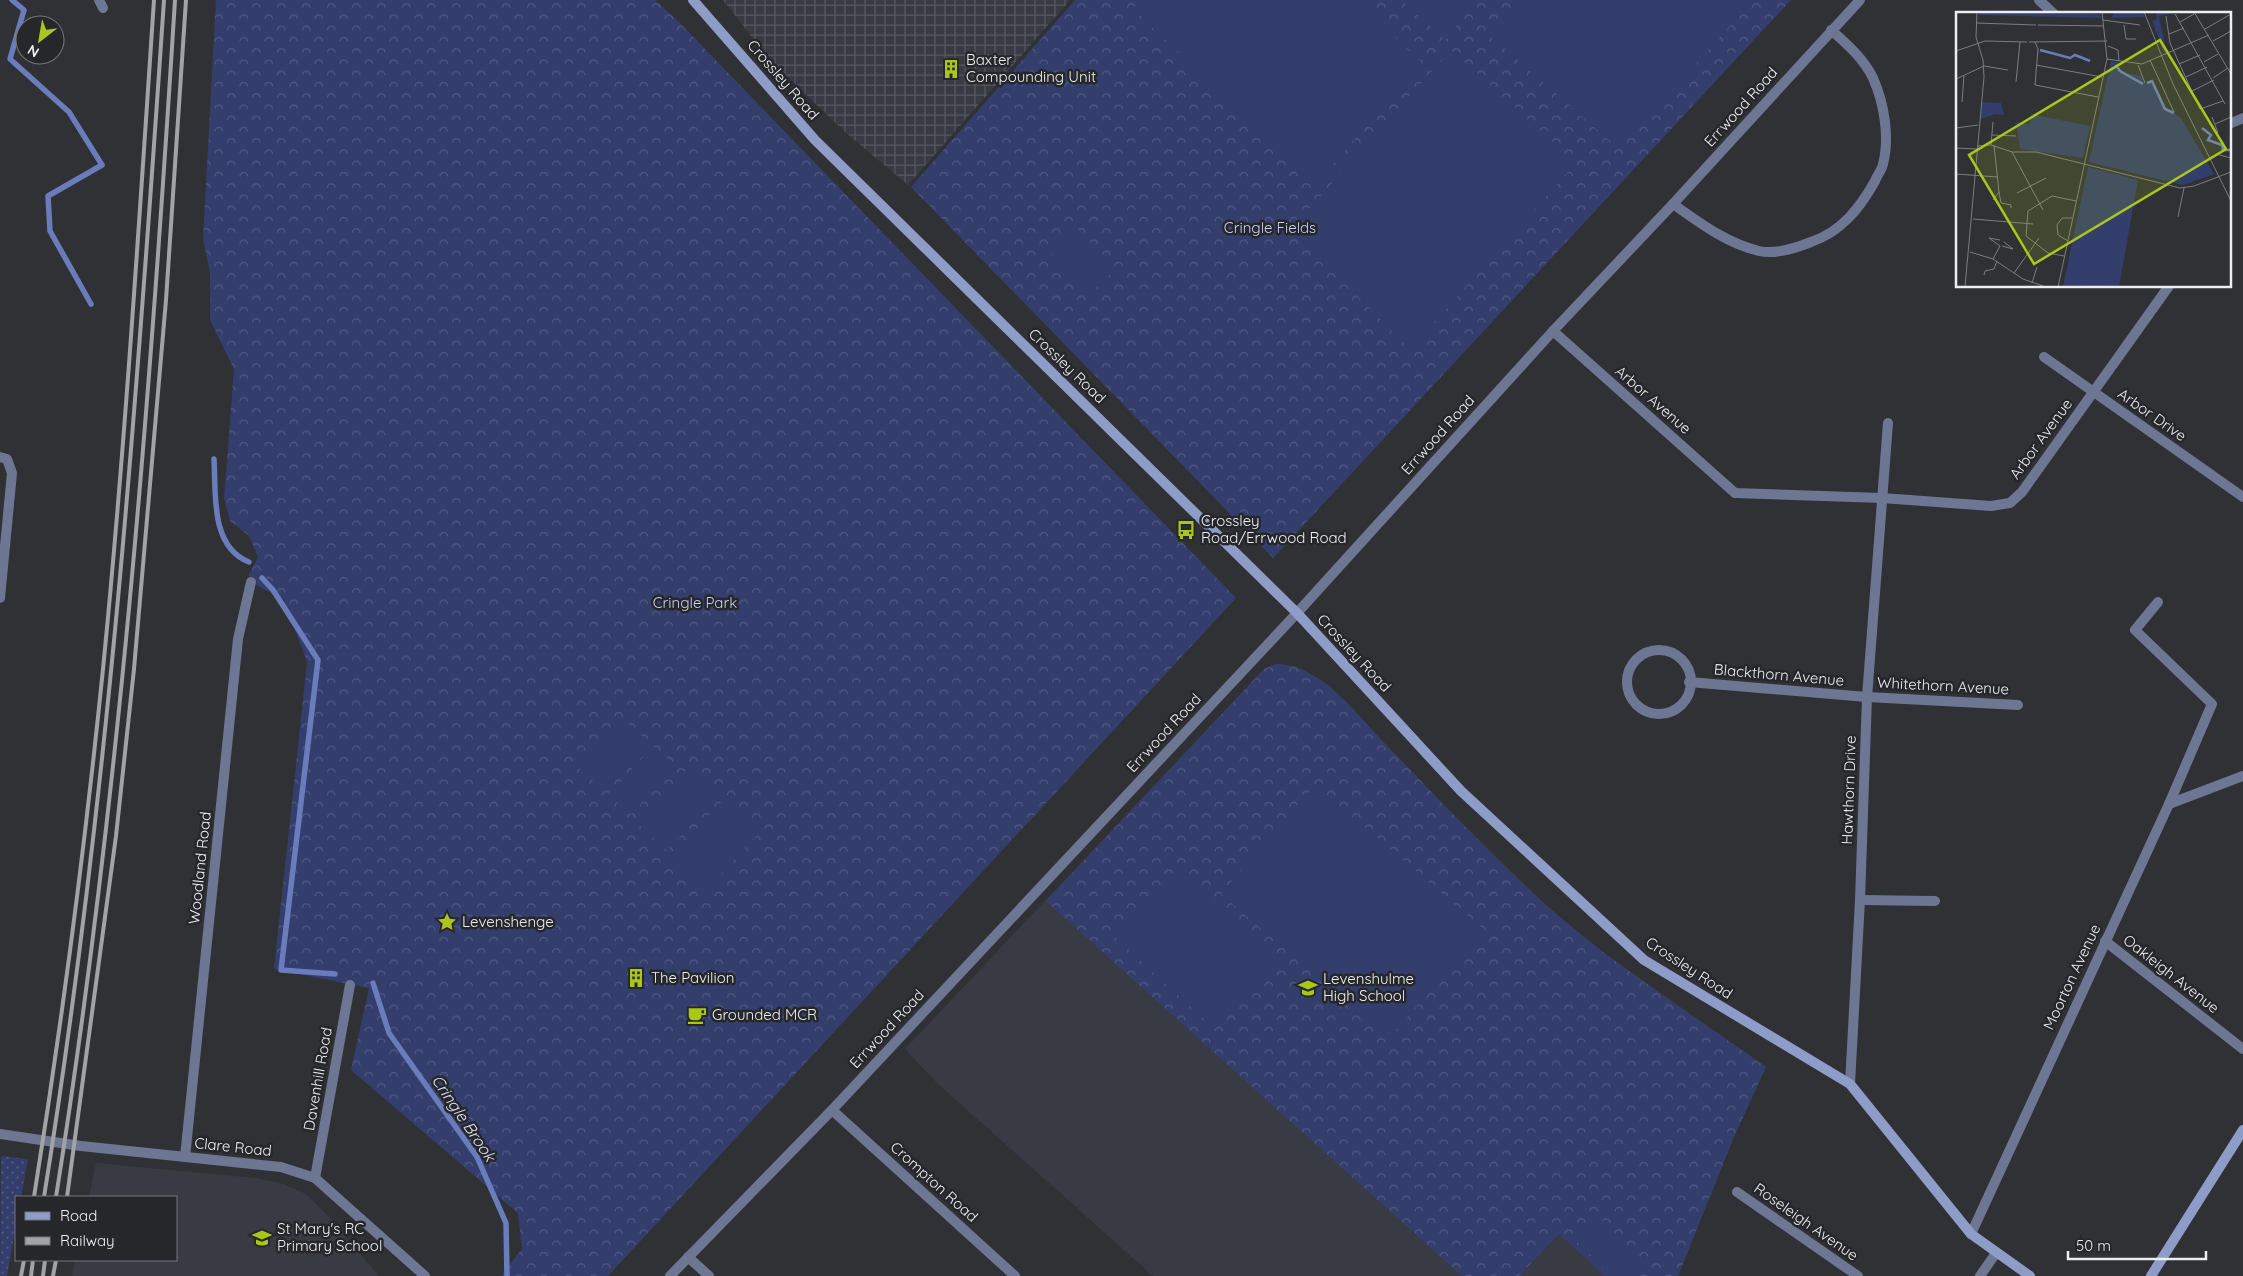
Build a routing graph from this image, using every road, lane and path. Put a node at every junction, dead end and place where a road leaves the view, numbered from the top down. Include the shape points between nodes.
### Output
1 (693, 0) edge
2 (1860, 0) edge
3 (2039, 0) edge
4 (2052, 12) edge
5 (1831, 30) junction
6 (2243, 118) edge
7 (2230, 124) edge
8 (1673, 204) junction
9 (2167, 288) edge
10 (1553, 332) junction
11 (2044, 358) dead end
12 (2093, 392) junction
13 (1888, 422) dead end
14 (0, 456) edge
15 (2243, 497) edge
16 (1882, 498) junction
17 (252, 582) dead end
18 (0, 598) edge
19 (2158, 602) dead end
20 (1297, 613) junction
21 (1689, 682) junction
22 (1867, 696) junction
23 (2018, 705) dead end
24 (2243, 776) edge
25 (2169, 804) junction
26 (1860, 900) junction
27 (1935, 901) dead end
28 (2105, 941) junction
29 (350, 985) dead end
30 (2243, 1049) edge
31 (1850, 1084) junction
32 (832, 1110) junction
33 (2243, 1130) edge
34 (0, 1134) edge
35 (185, 1157) junction
36 (315, 1178) junction
37 (1737, 1192) dead end
38 (1971, 1234) junction
39 (1996, 1253) junction
40 (688, 1258) junction
41 (425, 1276) edge
42 (670, 1276) edge
43 (709, 1276) edge
44 (1015, 1276) edge
45 (1858, 1276) edge
46 (1980, 1276) edge
47 (2030, 1276) edge
48 (2151, 1276) edge

1 - 20 street, Crossley Road via 815,140
2 - 5 street, Errwood Road
3 - 4 street
5 - 8 street, Errwood Road
5 - 8 street via 1855,52 1872,78 1883,108 1886,134 1883,165 1864,200 1846,222 1821,239 1790,250 1761,252 1721,237
6 - 7 street
8 - 10 street, Errwood Road
9 - 12 street, Arbor Avenue
10 - 16 street, Arbor Avenue via 1735,493
10 - 20 street, Errwood Road
11 - 12 street, Arbor Drive
12 - 15 street, Arbor Drive
12 - 16 street, Arbor Avenue via 2022,492 2010,503 1991,506
13 - 16 street
14 - 18 street via 6,459 12,473
16 - 22 street, Hawthorn Drive
17 - 35 street, Woodland Road via 238,639
19 - 25 street, Moorton Avenue via 2136,630 2212,704
20 - 31 street, Crossley Road via 1461,791 1644,960
20 - 32 street, Errwood Road
21 - 21 street via 1689,694 1683,703 1664,714 1653,714 1634,703 1627,684 1628,674 1639,657 1658,650 1677,656 1685,663
21 - 22 street, Blackthorn Avenue
22 - 23 street, Whitethorn Avenue
22 - 26 street, Hawthorn Drive
24 - 25 street
25 - 28 street, Moorton Avenue
26 - 27 street
26 - 31 street, Hawthorn Drive
28 - 30 street, Oakleigh Avenue
28 - 38 street, Moorton Avenue
29 - 36 street, Davenhill Road
31 - 38 street, Crossley Road
32 - 40 street, Errwood Road
32 - 44 street, Crompton Road
33 - 48 street
34 - 35 street, Clare Road
35 - 36 street, Clare Road via 281,1168
36 - 41 street, Clare Road
37 - 45 street, Roseleigh Avenue
38 - 39 street, Crossley Road
39 - 46 street
39 - 47 street, Crossley Road
40 - 42 street, Errwood Road
40 - 43 street

